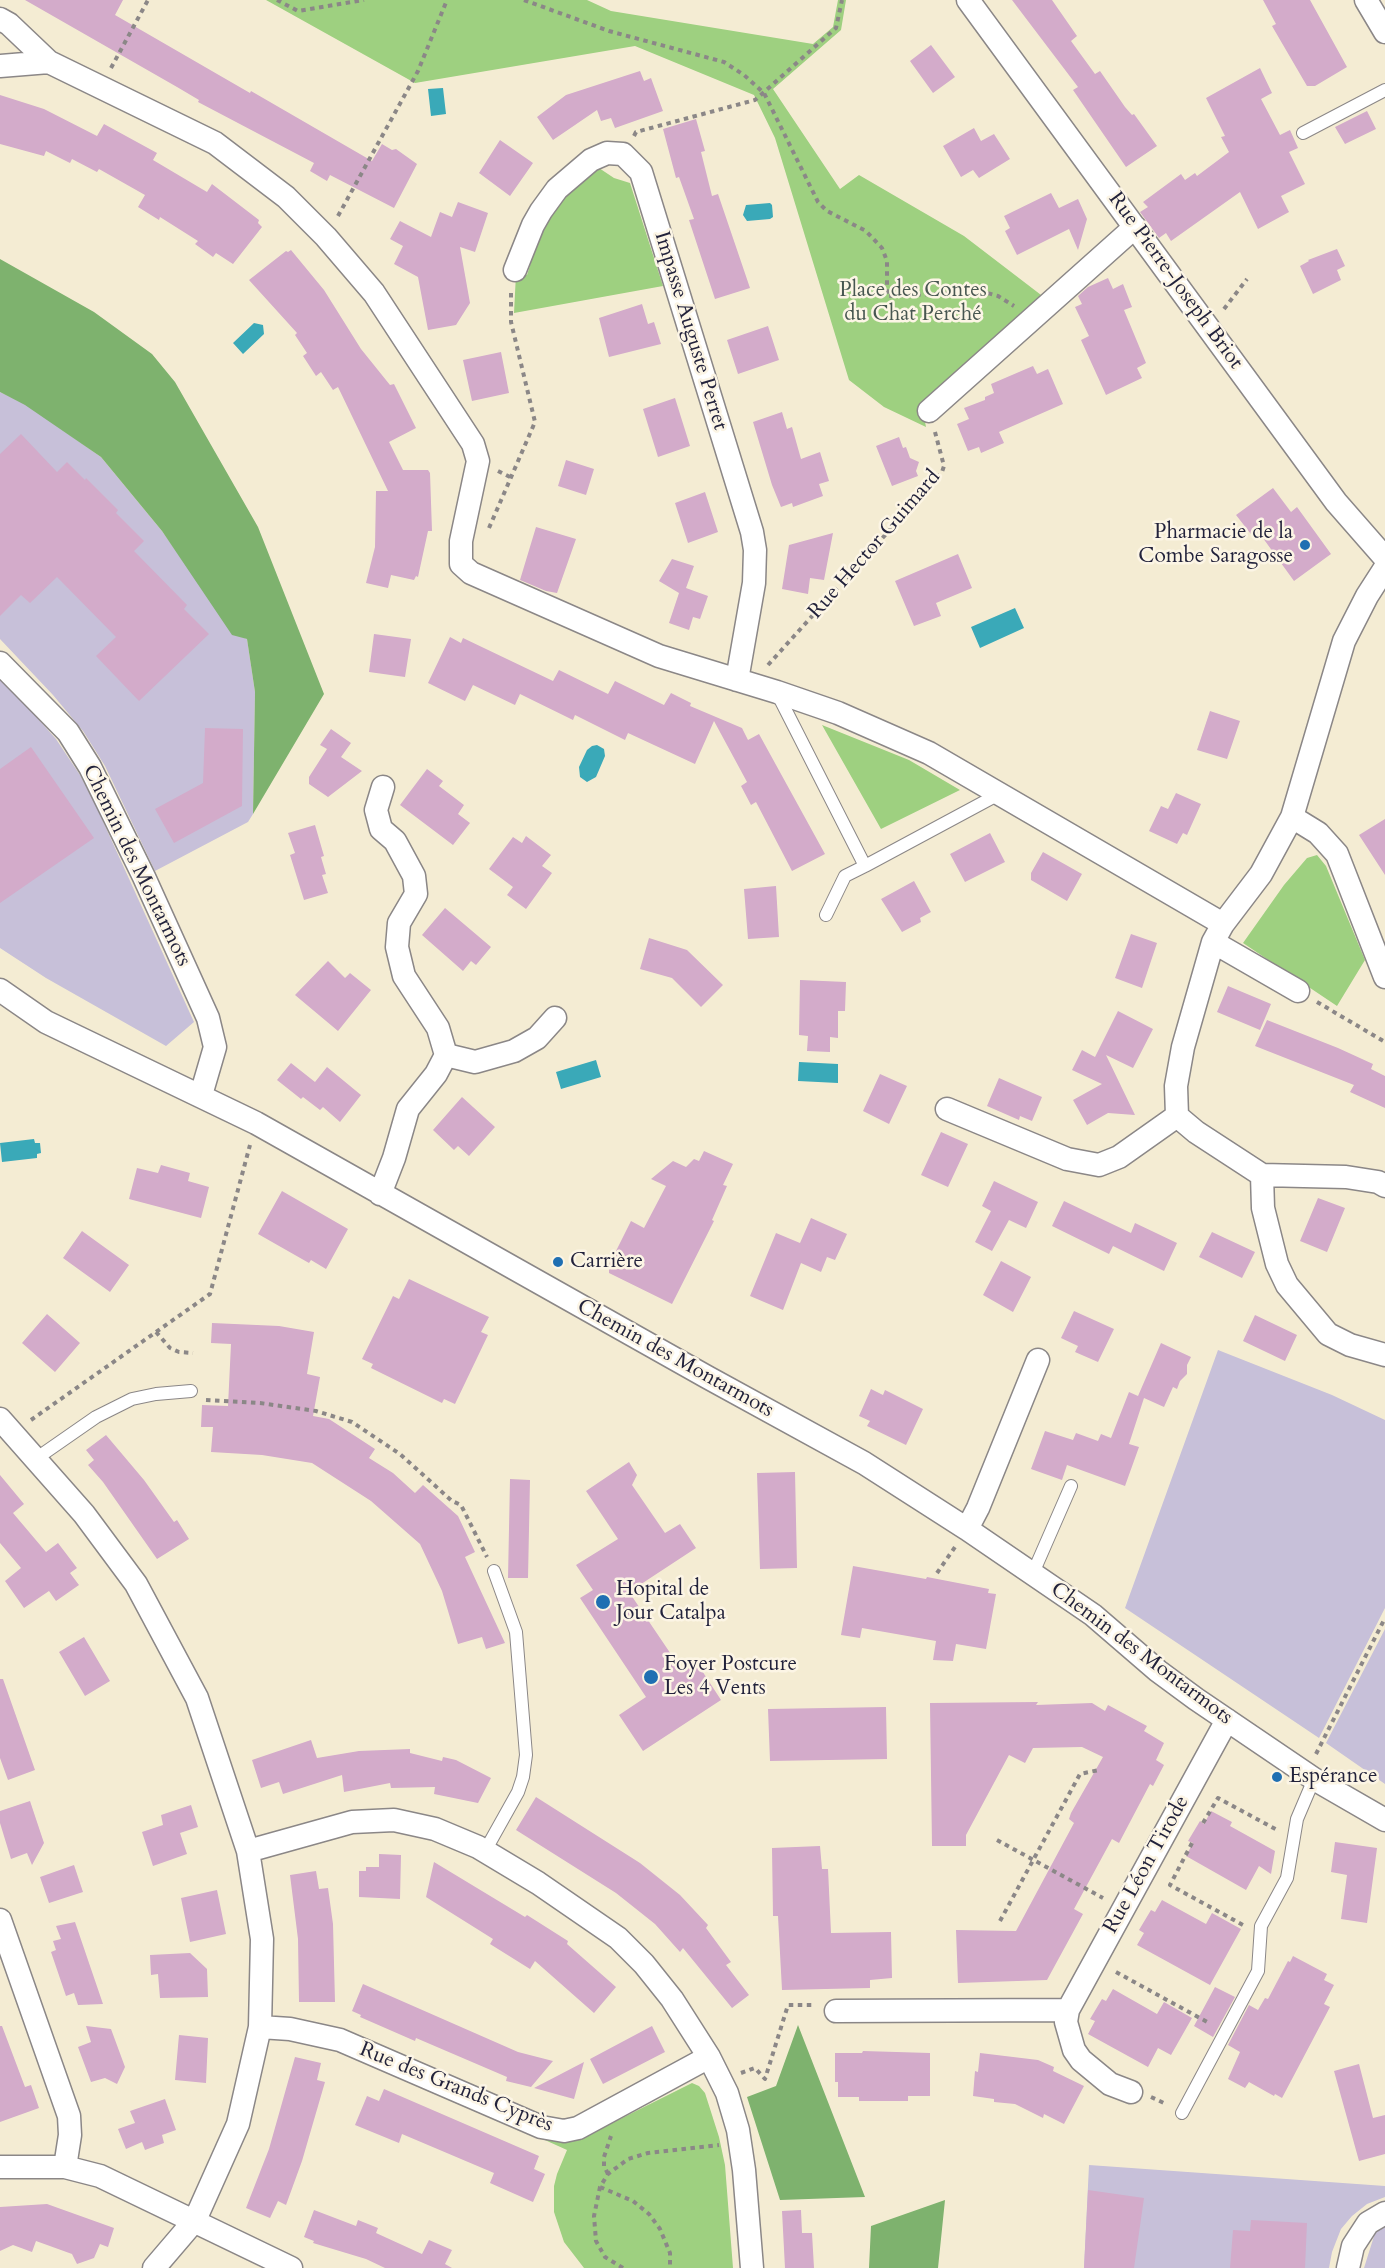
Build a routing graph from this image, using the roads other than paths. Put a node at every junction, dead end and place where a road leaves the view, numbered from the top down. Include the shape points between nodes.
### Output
1 (968, 0) edge
2 (1366, 0) edge
3 (0, 19) edge
4 (1385, 32) edge
5 (49, 62) junction
6 (0, 66) edge
7 (1385, 90) edge
8 (1303, 133) dead end
9 (1135, 227) junction
10 (515, 270) road end
11 (929, 411) road end
12 (1385, 558) edge
13 (1385, 568) edge
14 (0, 663) edge
15 (744, 682) junction
16 (777, 692) junction
17 (383, 788) dead end
18 (999, 794) junction
19 (1292, 817) junction
20 (865, 866) junction
21 (826, 915) dead end
22 (1218, 933) junction
23 (1381, 967) edge
24 (0, 990) edge
25 (1298, 991) road end
26 (555, 1018) dead end
27 (446, 1055) junction
28 (201, 1095) junction
29 (946, 1109) dead end
30 (1178, 1116) junction
31 (1262, 1175) junction
32 (1385, 1186) edge
33 (380, 1194) junction
34 (1385, 1355) edge
35 (1038, 1360) dead end
36 (191, 1391) road end
37 (7, 1426) edge
38 (37, 1458) junction
39 (1071, 1486) dead end
40 (967, 1528) junction
41 (494, 1571) road end
42 (1033, 1573) junction
43 (1227, 1720) junction
44 (1310, 1776) junction
45 (1385, 1820) edge
46 (248, 1851) junction
47 (485, 1851) junction
48 (0, 1920) edge
49 (1068, 2010) junction
50 (836, 2011) road end
51 (260, 2027) junction
52 (709, 2057) junction
53 (1131, 2092) road end
54 (1182, 2113) road end
55 (0, 2167) edge
56 (65, 2167) junction
57 (1385, 2213) edge
58 (195, 2220) junction
59 (154, 2268) edge
60 (291, 2268) edge
61 (752, 2268) edge
62 (1348, 2268) edge

1 - 9 street, Rue Pierre-Joseph Briot
2 - 4 street
3 - 5 street
5 - 6 street
5 - 15 street via 215,143 286,197 374,293 473,444 478,461 460,541 462,564 471,573 659,656
7 - 8 lane
9 - 11 street
9 - 12 street, Rue Pierre-Joseph Briot via 1336,502
10 - 15 street, Impasse Auguste Perret via 533,225 557,189 591,160 607,153 623,154 641,172 752,532 754,583
13 - 19 street via 1344,640
14 - 28 street, Chemin des Montarmots via 68,732 90,767 144,877 208,1018 215,1047
15 - 16 street
16 - 18 street via 838,713 929,753
16 - 20 lane
17 - 27 street via 376,810 381,829 394,841 414,876 416,894 399,923 397,947 404,976 438,1028
18 - 20 lane
18 - 22 street
19 - 22 street via 1261,874
19 - 23 street via 1318,833 1337,854
20 - 21 lane via 845,876
22 - 25 street
22 - 30 street via 1183,1047 1176,1086
24 - 28 street, Chemin des Montarmots via 46,1022
26 - 27 street via 537,1038 514,1051 475,1062
27 - 33 street via 408,1109
28 - 33 street, Chemin des Montarmots
29 - 30 street via 1067,1159 1099,1165
30 - 31 street
31 - 32 street via 1346,1177
31 - 34 street via 1263,1208 1276,1264 1287,1285 1328,1334
33 - 40 street, Chemin des Montarmots via 864,1464
35 - 40 street
36 - 38 lane via 132,1399 113,1407
37 - 38 street
38 - 46 street via 136,1584 186,1677 197,1698
39 - 42 lane
40 - 42 street, Chemin des Montarmots
41 - 47 lane via 516,1632 526,1755 518,1792
42 - 43 street, Chemin des Montarmots
43 - 44 street, Chemin des Montarmots
43 - 49 street, Rue Léon Tirode
44 - 45 street, Chemin des Montarmots
44 - 54 lane via 1297,1819 1287,1878 1261,1926 1258,1971
46 - 47 street via 352,1822 394,1821 435,1829
46 - 51 street via 262,1939
47 - 52 street via 618,1938 672,1999
48 - 56 street via 69,2116
49 - 50 street
49 - 53 street via 1066,2022 1081,2060 1110,2084
51 - 52 street, Rue des Grands Cyprès via 340,2040 541,2127 564,2131 578,2128
51 - 58 street via 238,2124
52 - 61 street via 727,2092 740,2142
55 - 56 street
56 - 58 street via 100,2176
57 - 62 street via 1368,2223 1353,2246
58 - 59 street
58 - 60 street

